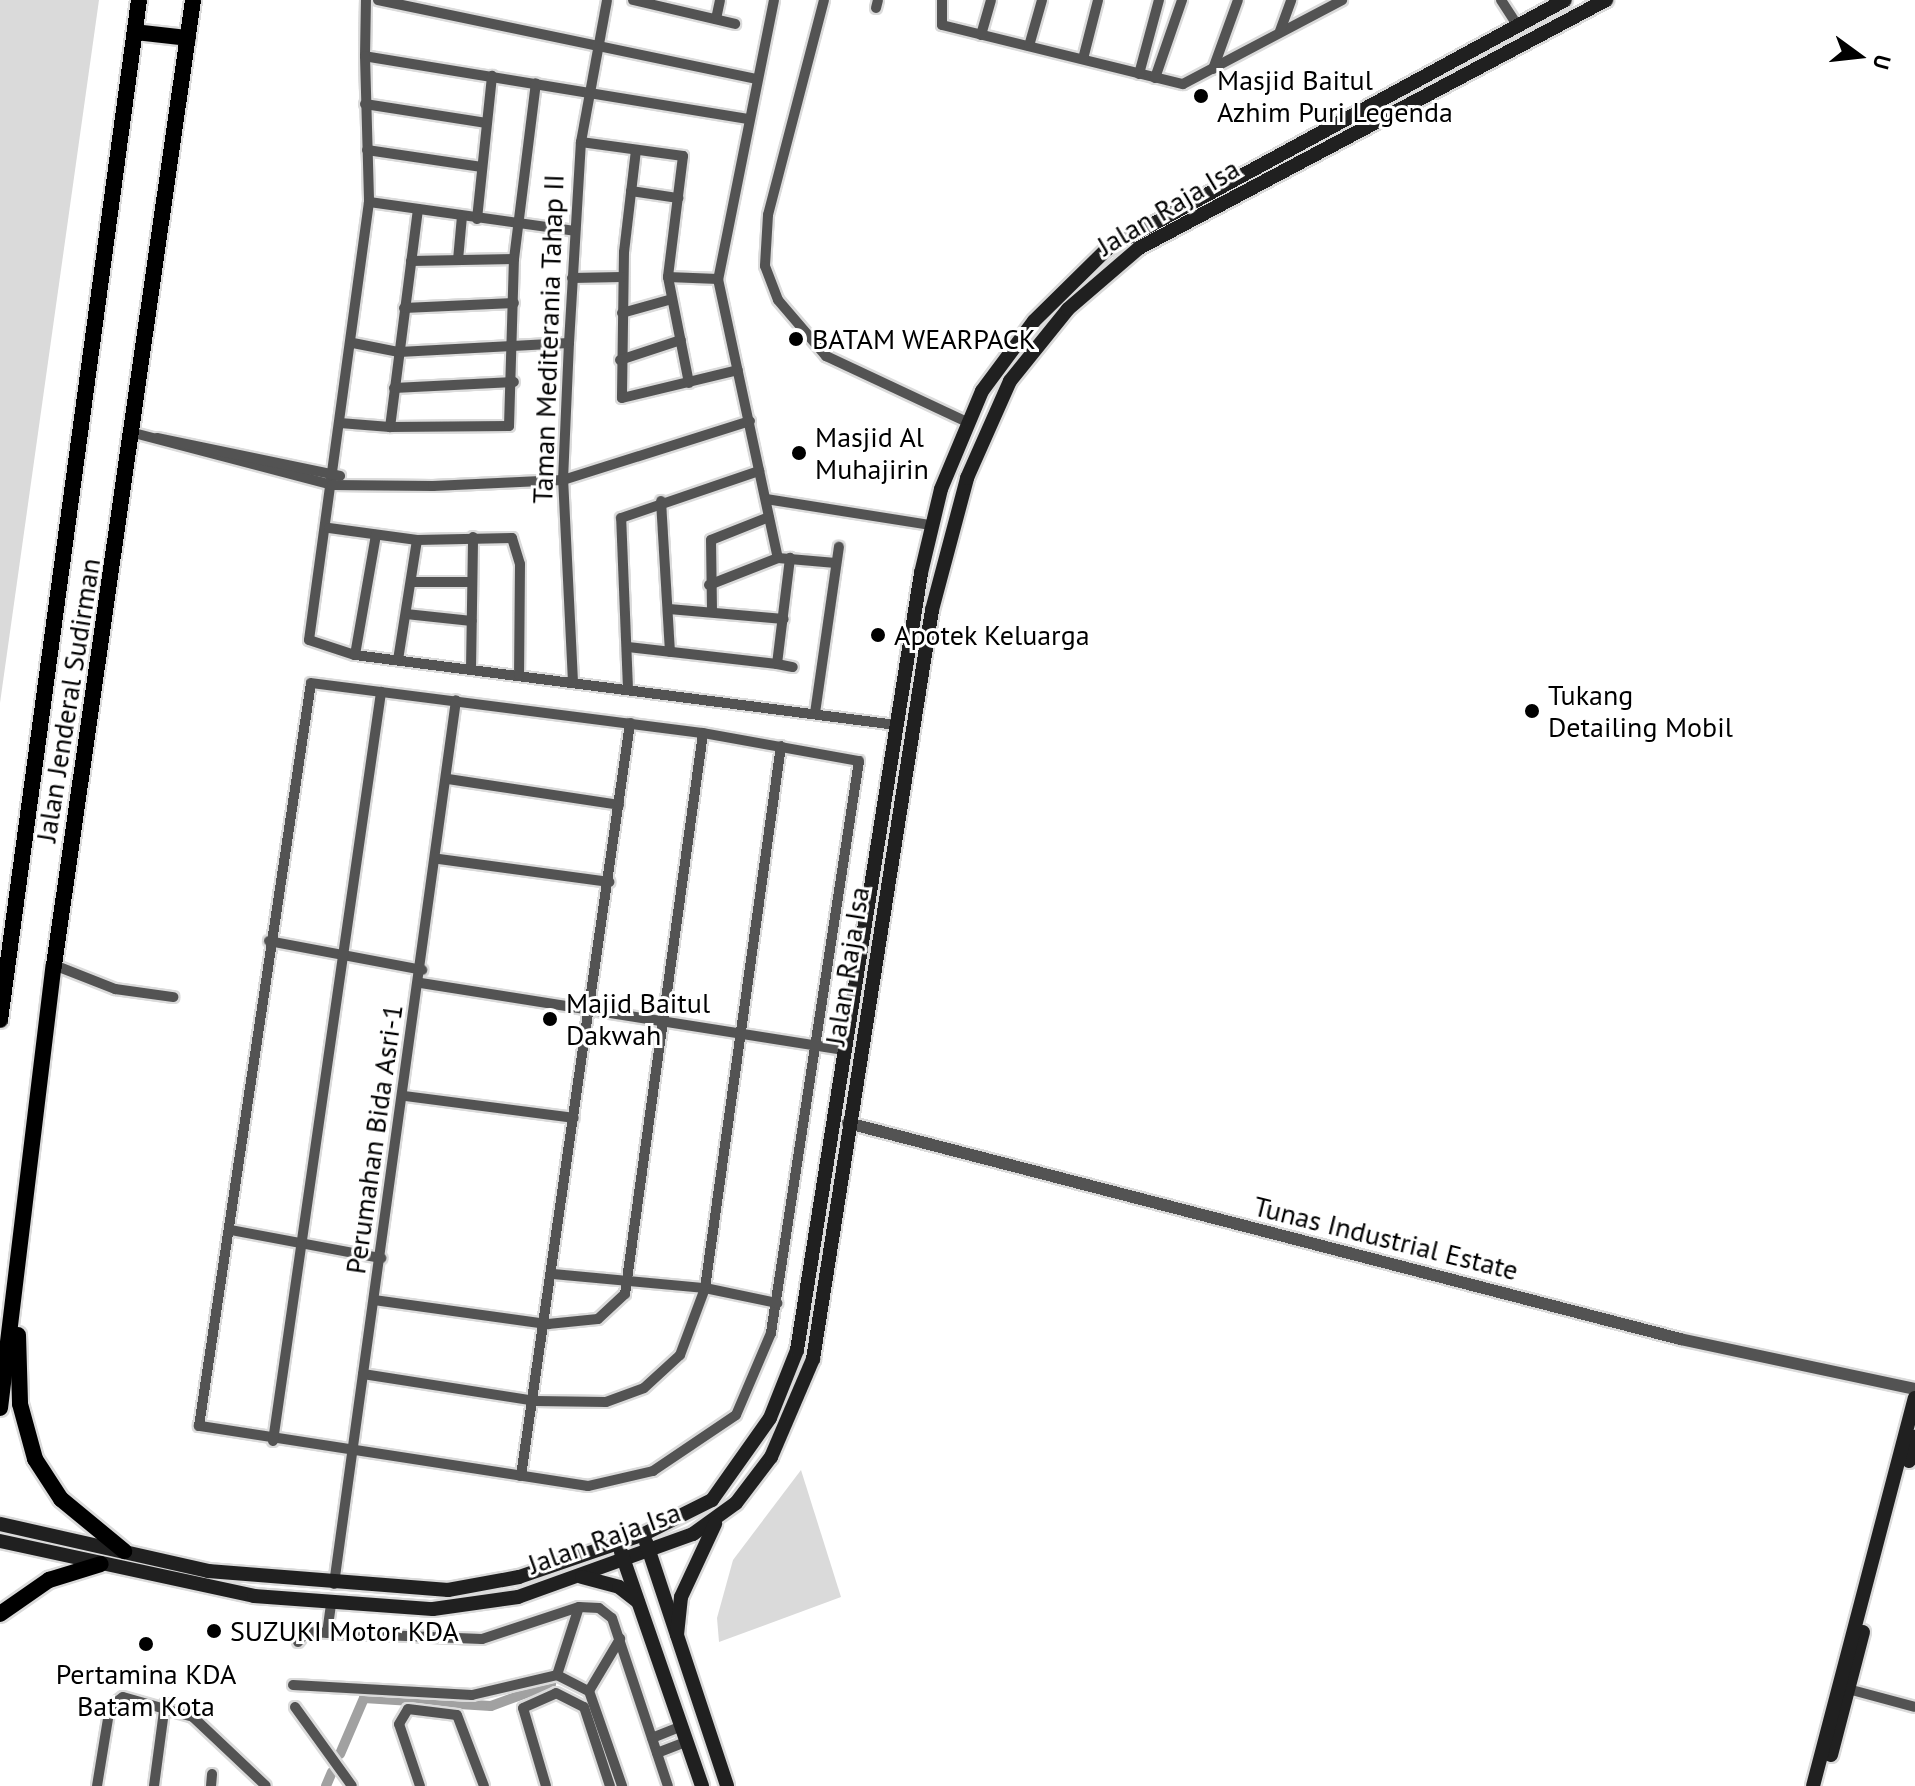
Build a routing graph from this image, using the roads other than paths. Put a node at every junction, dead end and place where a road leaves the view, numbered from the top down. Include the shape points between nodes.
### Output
1 (139, 0) edge
2 (193, 0) edge
3 (366, 0) edge
4 (378, 0) edge
5 (607, 0) edge
6 (633, 0) edge
7 (720, 0) edge
8 (774, 0) edge
9 (824, 0) edge
10 (942, 0) edge
11 (991, 0) edge
12 (1042, 0) edge
13 (1098, 0) edge
14 (1159, 0) edge
15 (1182, 0) edge
16 (1238, 0) edge
17 (1291, 0) edge
18 (1342, 0) edge
19 (1501, 0) edge
20 (1565, 0) edge
21 (1606, 0) edge
22 (656, 3) edge
23 (716, 19) junction
24 (735, 24) dead end
25 (1517, 25) junction
26 (1280, 31) junction
27 (135, 32) junction
28 (981, 35) junction
29 (188, 38) junction
30 (597, 46) junction
31 (1029, 46) junction
32 (365, 56) junction
33 (1083, 59) junction
34 (1213, 69) junction
35 (1139, 74) junction
36 (492, 76) junction
37 (1155, 78) junction
38 (756, 79) junction
39 (536, 83) junction
40 (588, 89) junction
41 (365, 104) junction
42 (748, 119) junction
43 (487, 123) junction
44 (581, 142) junction
45 (367, 150) junction
46 (636, 150) junction
47 (482, 167) junction
48 (631, 191) junction
49 (678, 198) junction
50 (369, 202) junction
51 (418, 209) junction
52 (462, 216) junction
53 (477, 219) junction
54 (517, 223) junction
55 (575, 231) junction
56 (514, 259) junction
57 (458, 260) junction
58 (411, 261) junction
59 (622, 277) junction
60 (668, 277) junction
61 (572, 278) junction
62 (718, 279) junction
63 (672, 299) junction
64 (514, 303) junction
65 (404, 308) junction
66 (622, 313) junction
67 (1034, 321) junction
68 (1047, 333) junction
69 (681, 340) junction
70 (353, 343) junction
71 (569, 343) junction
72 (513, 345) junction
73 (399, 352) junction
74 (620, 360) junction
75 (738, 370) junction
76 (514, 382) junction
77 (689, 383) junction
78 (394, 388) junction
79 (750, 421) junction
80 (967, 422) junction
81 (340, 423) junction
82 (390, 427) junction
83 (134, 433) junction
84 (163, 439) junction
85 (294, 464) junction
86 (759, 471) junction
87 (334, 473) junction
88 (291, 476) junction
89 (563, 480) junction
90 (349, 481) junction
91 (332, 485) junction
92 (766, 499) junction
93 (661, 501) junction
94 (769, 517) junction
95 (931, 525) junction
96 (329, 528) junction
97 (376, 535) junction
98 (473, 537) junction
99 (417, 540) junction
100 (839, 547) dead end
101 (778, 558) junction
102 (790, 558) junction
103 (836, 563) junction
104 (411, 582) junction
105 (472, 582) junction
106 (709, 585) junction
107 (669, 609) junction
108 (712, 611) junction
109 (406, 614) junction
110 (784, 619) junction
111 (472, 621) junction
112 (628, 647) junction
113 (670, 652) junction
114 (355, 655) junction
115 (398, 660) junction
116 (777, 664) junction
117 (793, 667) dead end
118 (471, 669) junction
119 (519, 675) junction
120 (573, 682) junction
121 (628, 689) junction
122 (381, 692) junction
123 (456, 700) junction
124 (815, 713) junction
125 (630, 723) junction
126 (896, 725) junction
127 (703, 733) junction
128 (781, 746) junction
129 (448, 779) junction
130 (619, 805) junction
131 (439, 859) junction
132 (609, 882) junction
133 (269, 941) junction
134 (344, 953) junction
135 (54, 965) junction
136 (422, 970) junction
137 (421, 983) junction
138 (173, 997) dead end
139 (591, 1010) junction
140 (0, 1020) edge
141 (666, 1021) junction
142 (740, 1033) junction
143 (819, 1044) junction
144 (844, 1050) junction
145 (405, 1096) junction
146 (574, 1118) junction
147 (833, 1120) junction
148 (848, 1123) junction
149 (231, 1230) junction
150 (304, 1245) junction
151 (381, 1258) junction
152 (553, 1274) junction
153 (18, 1277) junction
154 (630, 1283) junction
155 (705, 1288) junction
156 (374, 1300) junction
157 (777, 1303) junction
158 (548, 1324) junction
159 (363, 1374) junction
160 (1915, 1389) edge
161 (1915, 1398) edge
162 (535, 1401) junction
163 (0, 1408) edge
164 (1915, 1437) edge
165 (273, 1441) junction
166 (352, 1452) junction
167 (521, 1476) junction
168 (720, 1517) junction
169 (0, 1524) edge
170 (644, 1534) junction
171 (0, 1541) edge
172 (617, 1543) junction
173 (124, 1551) junction
174 (648, 1551) junction
175 (623, 1560) junction
176 (101, 1564) junction
177 (577, 1576) junction
178 (334, 1584) junction
179 (638, 1602) junction
180 (331, 1605) junction
181 (579, 1607) junction
182 (0, 1614) edge
183 (327, 1633) junction
184 (620, 1639) junction
185 (298, 1642) dead end
186 (676, 1644) junction
187 (557, 1675) junction
188 (293, 1685) dead end
189 (1848, 1689) junction
190 (589, 1691) junction
191 (165, 1704) junction
192 (295, 1707) dead end
193 (1915, 1707) edge
194 (682, 1726) junction
195 (652, 1738) junction
196 (688, 1741) junction
197 (657, 1753) junction
198 (212, 1774) dead end
199 (264, 1782) edge
200 (97, 1786) edge
201 (154, 1786) edge
202 (211, 1786) edge
203 (352, 1786) edge
204 (420, 1786) edge
205 (484, 1786) edge
206 (546, 1786) edge
207 (610, 1786) edge
208 (622, 1786) edge
209 (668, 1786) edge
210 (702, 1786) edge
211 (727, 1786) edge
212 (1813, 1786) edge
213 (1823, 1786) edge

1 - 27 highway, Jalan Jenderal Sudirman
2 - 29 highway, Jalan Jenderal Sudirman
3 - 32 street
4 - 30 street
5 - 30 street, Taman Mediterania Tahap II
6 - 22 street
7 - 23 street
8 - 38 street
9 - 80 street via 768,215 765,266 778,300 826,356
10 - 28 street via 939,23
11 - 28 street
12 - 31 street
13 - 33 street
14 - 35 street
15 - 37 street
16 - 34 street
17 - 26 street
18 - 26 street
19 - 25 street
20 - 25 main road, Jalan Raja Isa
21 - 68 main road, Jalan Raja Isa via 1166,232 1112,269
22 - 23 street
23 - 24 street
25 - 67 main road, Jalan Raja Isa via 1107,249
26 - 34 street
27 - 29 highway
27 - 140 highway, Jalan Jenderal Sudirman
28 - 31 street
29 - 83 highway, Jalan Jenderal Sudirman
30 - 38 street
30 - 40 street, Taman Mediterania Tahap II
31 - 33 street
32 - 36 street
32 - 41 street
33 - 35 street
34 - 37 street via 1183,84
35 - 37 street
36 - 39 street
36 - 43 street
38 - 42 street
39 - 40 street
39 - 54 street
40 - 42 street
40 - 44 street, Taman Mediterania Tahap II
41 - 43 street
41 - 45 street
42 - 62 street
43 - 47 street
44 - 46 street
44 - 55 street, Taman Mediterania Tahap II
45 - 47 street
45 - 50 street
46 - 48 street
46 - 49 street via 683,156
47 - 53 street
48 - 49 street
48 - 59 street
49 - 60 street
50 - 51 street
50 - 70 street
51 - 52 street
51 - 58 street
52 - 53 street
52 - 57 street
53 - 54 street
54 - 55 street
54 - 56 street
55 - 61 street, Taman Mediterania Tahap II
56 - 57 street
56 - 64 street
57 - 58 street
58 - 65 street
59 - 61 street
59 - 66 street
60 - 62 street
60 - 63 street
61 - 71 street, Taman Mediterania Tahap II
62 - 75 street
63 - 66 street
63 - 69 street
64 - 65 street
64 - 72 street
65 - 73 street
66 - 74 street
67 - 68 main road
67 - 80 main road, Jalan Raja Isa
68 - 148 main road, Jalan Raja Isa via 987,427 947,540
69 - 74 street
69 - 77 street
70 - 73 street
70 - 81 street
71 - 72 street
71 - 89 street, Taman Mediterania Tahap II
72 - 73 street
72 - 76 street
73 - 78 street
74 - 77 street via 619,393 629,402
75 - 77 street
75 - 79 street
76 - 78 street
76 - 82 street via 513,420 504,428
78 - 82 street
79 - 86 street
79 - 89 street
80 - 95 main road, Jalan Raja Isa
81 - 82 street
81 - 87 street
83 - 84 street
83 - 135 highway, Jalan Jenderal Sudirman
84 - 85 street
84 - 88 street
85 - 87 street
85 - 88 street
86 - 92 street
86 - 93 street
87 - 90 street
87 - 91 street
88 - 91 street
89 - 90 street via 433,486
89 - 120 street, Taman Mediterania Tahap II
90 - 91 street
91 - 96 street
92 - 94 street
92 - 95 street
93 - 107 street
93 - 112 street via 620,520
94 - 101 street
94 - 106 street via 712,538
95 - 126 main road, Jalan Raja Isa
96 - 97 street
96 - 114 street via 309,640
97 - 99 street
97 - 114 street
98 - 99 street
98 - 105 street
98 - 119 street via 506,535 517,543
99 - 104 street
100 - 103 street
101 - 102 street
101 - 106 street
102 - 103 street
102 - 110 street
103 - 124 street
104 - 105 street
104 - 109 street
105 - 111 street
106 - 108 street
107 - 108 street
107 - 113 street
108 - 110 street
109 - 111 street
109 - 115 street
110 - 116 street
111 - 118 street
112 - 113 street
112 - 121 street
113 - 116 street
114 - 115 street
115 - 118 street
116 - 117 street
118 - 119 street
119 - 120 street
120 - 121 street
121 - 124 street
122 - 123 street
122 - 133 street via 315,681 308,690
122 - 134 street
123 - 125 street
123 - 129 street, Perumahan Bida Asri-1
124 - 126 street
125 - 127 street
125 - 130 street
126 - 144 main road, Jalan Raja Isa
127 - 128 street
127 - 141 street
128 - 142 street
128 - 143 street via 860,763
129 - 130 street
129 - 131 street, Perumahan Bida Asri-1
130 - 132 street
131 - 132 street
131 - 136 street, Perumahan Bida Asri-1
132 - 139 street
133 - 134 street
133 - 149 street
134 - 136 street
134 - 150 street
135 - 138 street via 115,989
135 - 153 highway, Jalan Jenderal Sudirman
136 - 137 street, Perumahan Bida Asri-1
137 - 139 street
137 - 145 street, Perumahan Bida Asri-1
139 - 141 street
139 - 146 street
141 - 142 street
141 - 154 street
142 - 143 street
142 - 155 street
143 - 144 street
143 - 157 street
144 - 147 main road, Jalan Raja Isa
145 - 146 street
145 - 151 street, Perumahan Bida Asri-1
146 - 152 street
147 - 148 main road
147 - 170 main road, Jalan Raja Isa via 804,1314 781,1396 712,1500
148 - 160 street, Tunas Industrial Estate via 1680,1339
148 - 168 main road, Jalan Raja Isa via 810,1368 771,1457
149 - 150 street
149 - 165 street via 199,1426
150 - 151 street
150 - 165 street
151 - 156 street, Perumahan Bida Asri-1
152 - 154 street
152 - 158 street
153 - 163 highway, Jalan Jenderal Sudirman
153 - 173 highway via 20,1404 35,1459 61,1499
154 - 155 street
154 - 158 street via 598,1319
155 - 157 street
155 - 162 street via 680,1355 644,1388 606,1402
156 - 158 street
156 - 159 street, Perumahan Bida Asri-1
157 - 167 street via 747,1398 684,1456 600,1486
158 - 162 street
159 - 162 street
159 - 166 street, Perumahan Bida Asri-1
161 - 212 main road
162 - 167 street
164 - 189 main road
165 - 166 street
166 - 167 street
166 - 178 street, Perumahan Bida Asri-1
168 - 174 main road, Jalan Raja Isa
168 - 186 main road via 692,1566
169 - 173 main road, Jalan Raja Isa
170 - 172 main road, Jalan Raja Isa
170 - 174 main road
171 - 176 main road, Jalan Raja Isa
172 - 175 main road
172 - 178 main road, Jalan Raja Isa via 490,1584 448,1590
173 - 178 main road, Jalan Raja Isa via 208,1571
174 - 175 main road, Jalan Raja Isa
174 - 186 main road
175 - 177 main road, Jalan Raja Isa
175 - 179 main road
176 - 180 main road, Jalan Raja Isa via 205,1588
176 - 182 highway via 49,1580
177 - 179 main road via 619,1587
177 - 180 main road, Jalan Raja Isa via 460,1608
179 - 194 main road
180 - 183 street
181 - 183 street via 482,1639
181 - 184 street via 606,1612
181 - 187 street
183 - 185 street via 304,1633
184 - 190 street
184 - 195 street
186 - 211 main road
187 - 188 street via 472,1695
187 - 190 street
189 - 193 street
189 - 213 main road
190 - 208 street
191 - 199 street via 228,1743
191 - 200 street via 123,1697 110,1707
191 - 201 street
192 - 203 street
194 - 195 street
194 - 196 main road
195 - 197 street
196 - 197 street
196 - 210 main road
197 - 209 street
198 - 202 street
204 - 205 street via 399,1719 408,1709 445,1709 462,1722
206 - 207 street via 525,1704 556,1693 580,1701

